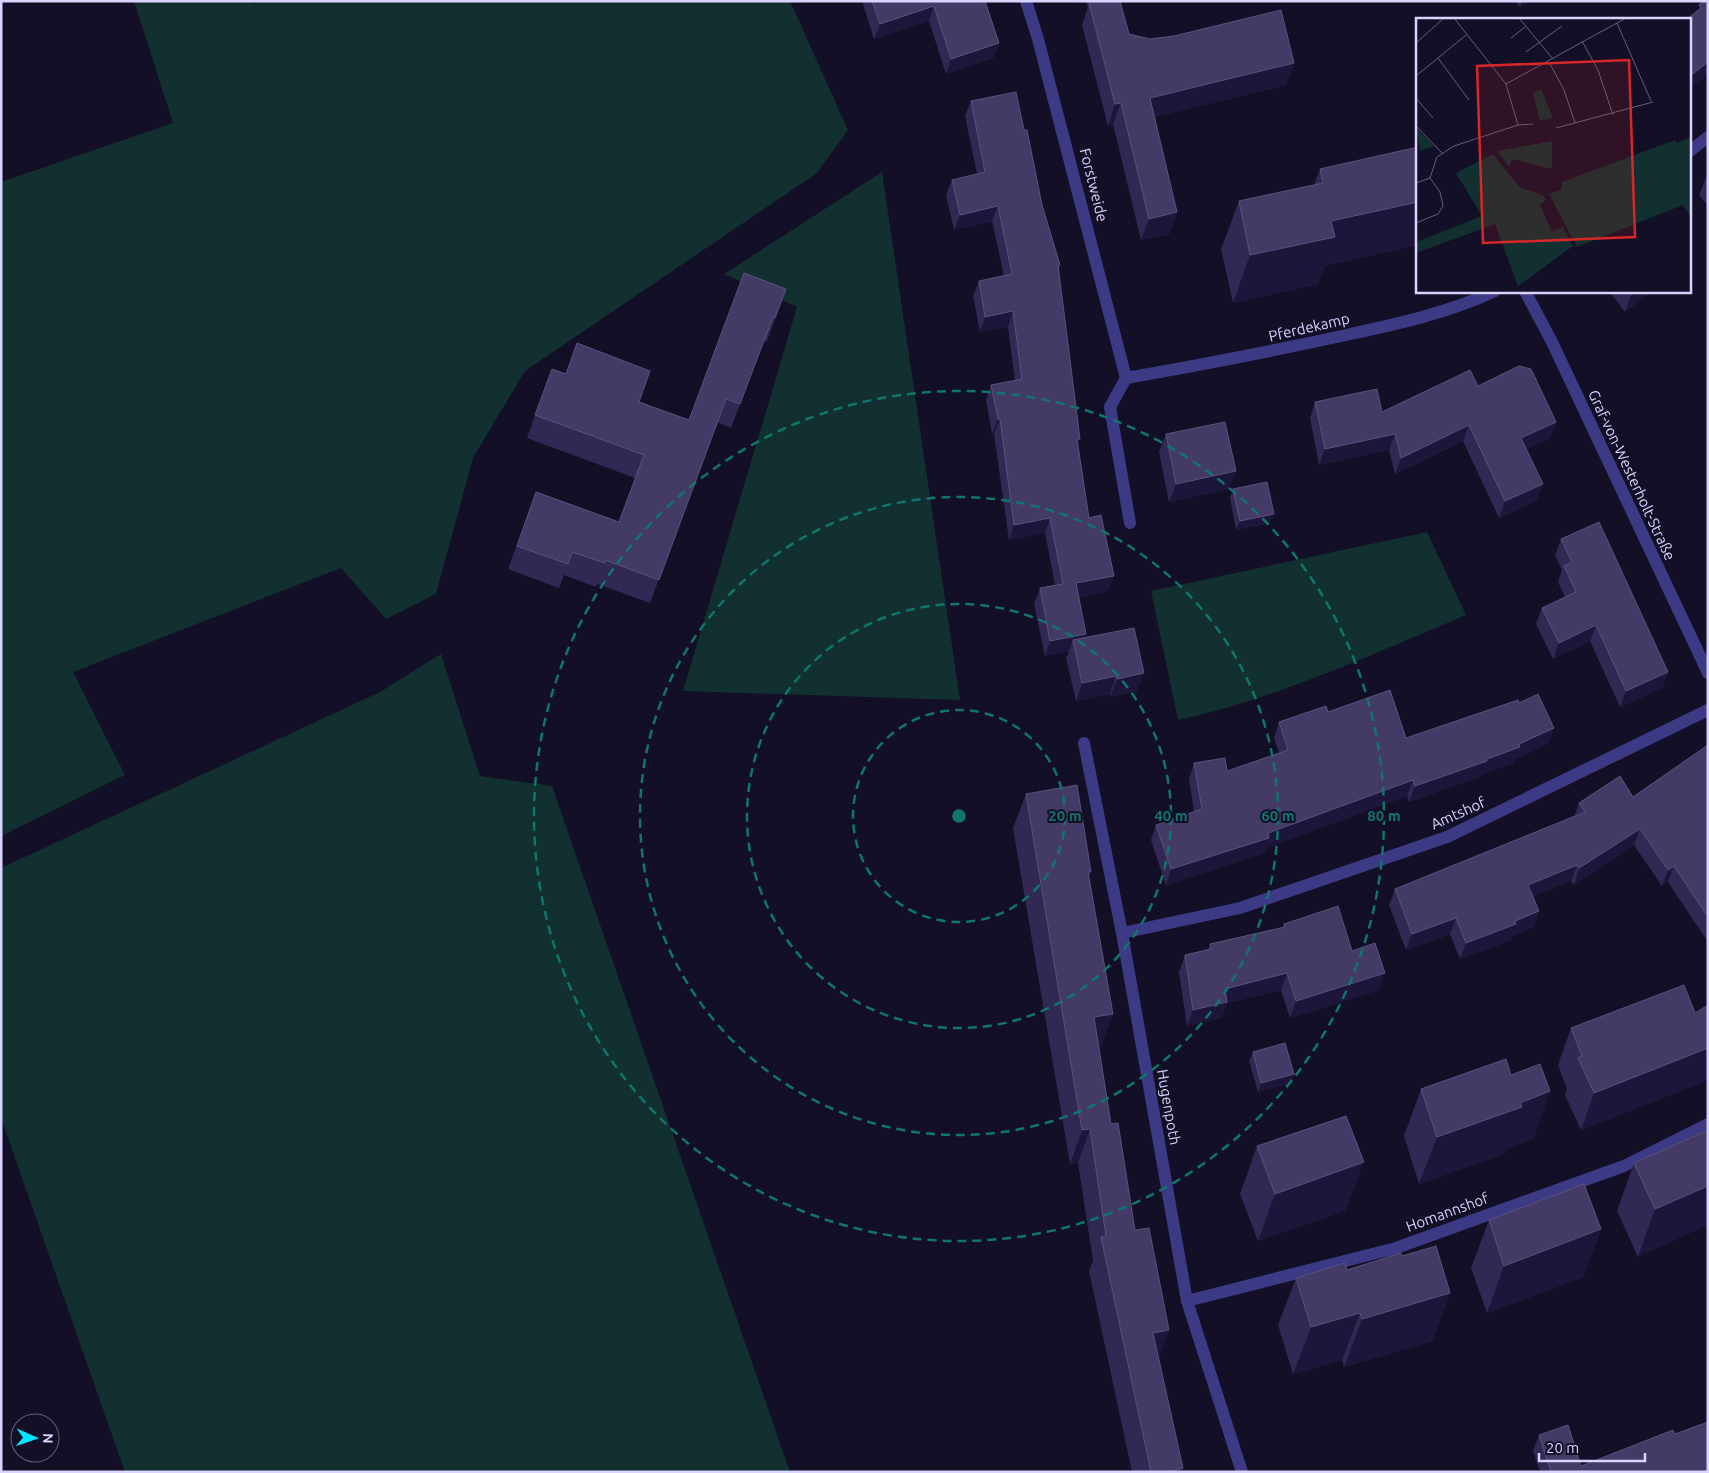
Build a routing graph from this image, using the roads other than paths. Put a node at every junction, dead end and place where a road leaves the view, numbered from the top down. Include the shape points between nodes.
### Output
1 (1026, 1) edge
2 (1708, 137) edge
3 (1692, 149) edge
4 (1493, 292) edge
5 (1526, 292) edge
6 (1126, 378) junction
7 (1130, 523) dead end
8 (1708, 673) edge
9 (1708, 710) edge
10 (1084, 743) dead end
11 (1122, 933) junction
12 (1708, 1124) edge
13 (1187, 1301) junction
14 (1242, 1472) edge

1 - 6 street, Forstweide
2 - 3 street
4 - 6 street, Pferdekamp via 1468,303 1399,323 1253,356
5 - 8 street, Graf-von-Westerholt-Straße
6 - 7 street via 1110,407
9 - 11 street, Amtshof via 1447,837 1240,908
10 - 11 street, Hugenpoth
11 - 13 street, Hugenpoth
12 - 13 street, Homannshof via 1624,1166 1396,1248
13 - 14 street, Hugenpoth

